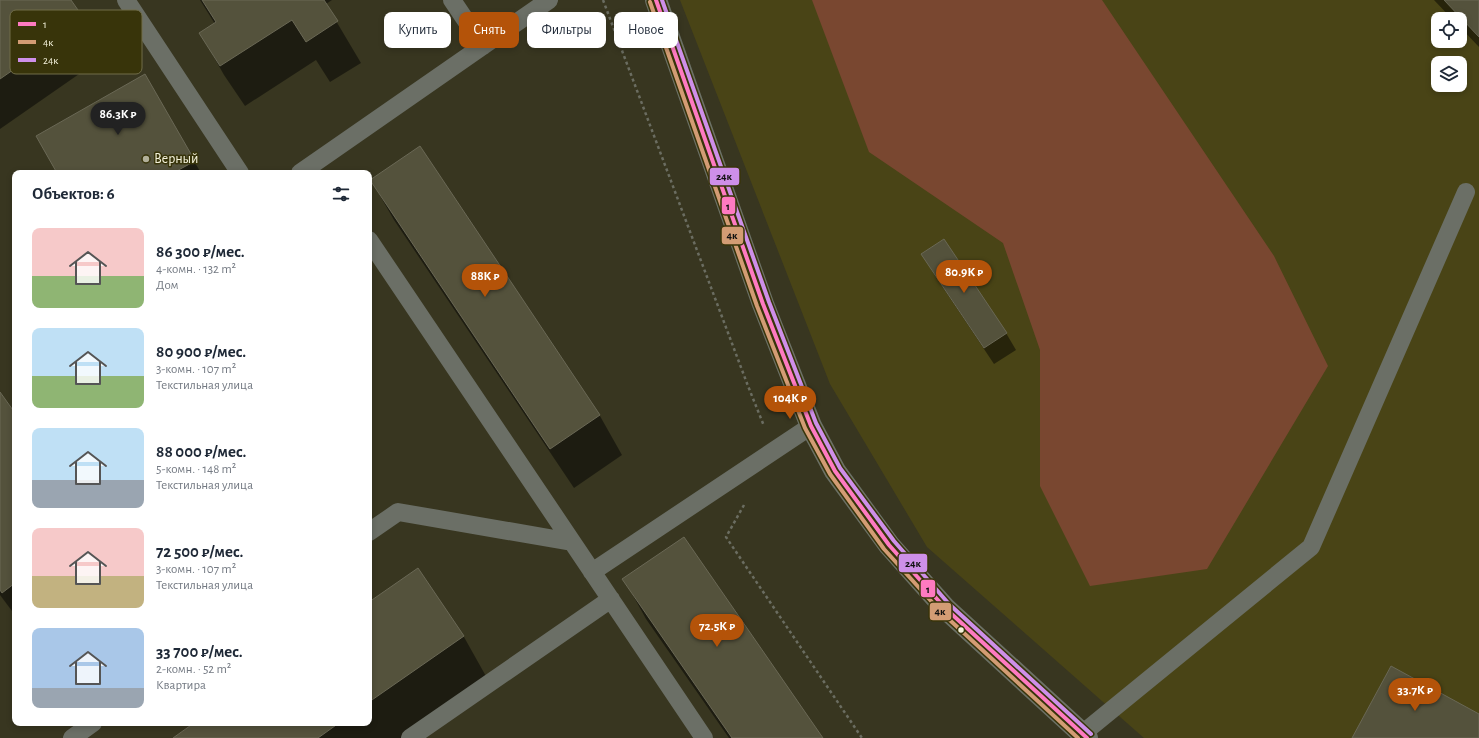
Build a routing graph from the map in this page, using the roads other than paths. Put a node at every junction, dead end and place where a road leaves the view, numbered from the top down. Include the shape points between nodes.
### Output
1 (126, 0) edge
2 (452, 0) edge
3 (549, 0) edge
4 (656, 0) edge
5 (133, 10) edge
6 (460, 12) edge
7 (519, 21) edge
8 (142, 24) edge
9 (479, 48) edge
10 (320, 167) edge
11 (238, 170) edge
12 (310, 170) edge
13 (1466, 192) dead end
14 (372, 244) edge
15 (810, 426) junction
16 (372, 530) edge
17 (572, 542) junction
18 (592, 572) junction
19 (611, 599) junction
20 (89, 726) edge
21 (1085, 736) edge
22 (72, 738) edge
23 (410, 738) edge
24 (704, 738) edge

1 - 5 lane
2 - 6 lane
3 - 7 lane
4 - 15 main road via 763,304
8 - 11 lane
9 - 10 lane
10 - 12 lane
13 - 21 lane via 1311,547
14 - 17 lane
15 - 18 lane
15 - 21 main road via 836,472 889,545 945,608
16 - 17 lane via 398,512
17 - 18 lane
18 - 19 lane
19 - 23 lane
19 - 24 lane
20 - 22 lane

